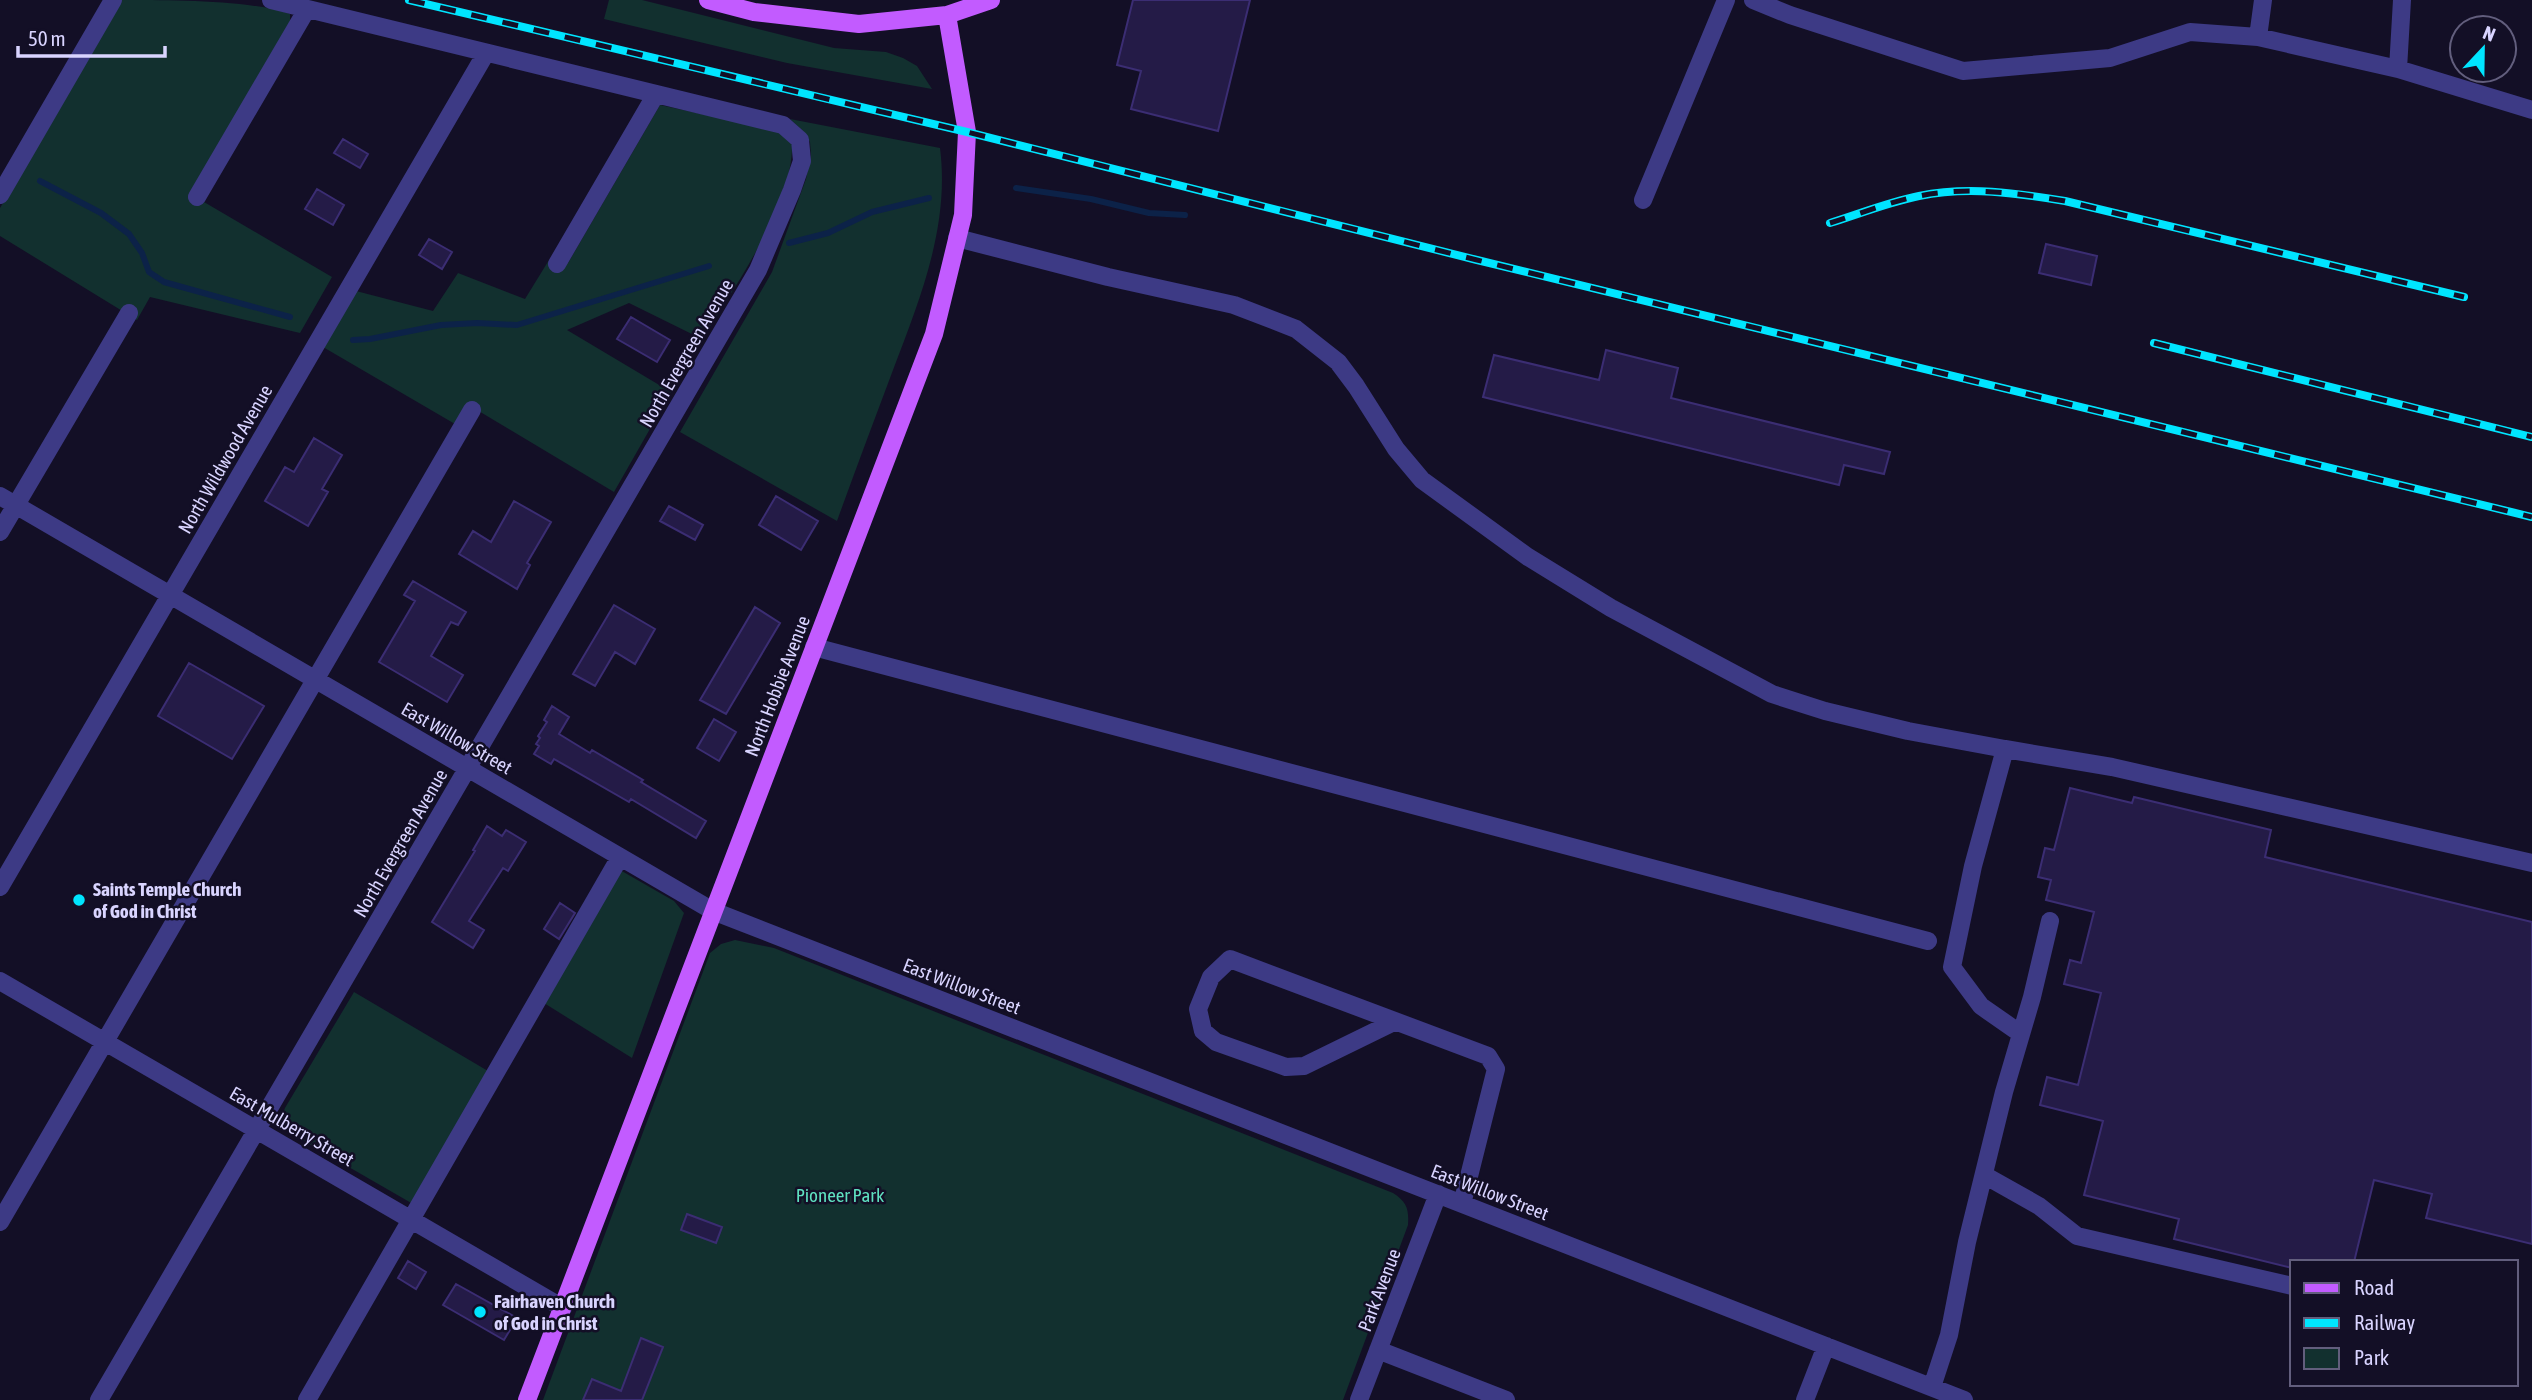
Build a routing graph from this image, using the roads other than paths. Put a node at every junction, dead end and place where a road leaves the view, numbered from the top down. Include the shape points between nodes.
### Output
1 (113, 0) edge
2 (271, 0) edge
3 (708, 0) edge
4 (991, 0) edge
5 (1726, 0) edge
6 (1754, 0) edge
7 (2263, 0) edge
8 (2402, 0) edge
9 (307, 9) junction
10 (947, 15) junction
11 (2258, 37) junction
12 (486, 53) junction
13 (2398, 69) junction
14 (656, 94) junction
15 (2532, 110) edge
16 (0, 195) edge
17 (197, 197) dead end
18 (1643, 200) dead end
19 (957, 238) junction
20 (558, 264) dead end
21 (129, 313) dead end
22 (472, 411) dead end
23 (8, 501) edge
24 (0, 532) edge
25 (170, 595) junction
26 (814, 647) junction
27 (316, 680) junction
28 (2005, 749) junction
29 (467, 768) junction
30 (620, 857) junction
31 (2532, 863) edge
32 (0, 887) edge
33 (713, 911) junction
34 (2050, 922) dead end
35 (1928, 941) dead end
36 (0, 981) edge
37 (1394, 1022) junction
38 (2021, 1034) junction
39 (105, 1042) junction
40 (256, 1130) junction
41 (1984, 1175) junction
42 (1438, 1194) junction
43 (1462, 1204) junction
44 (411, 1220) junction
45 (0, 1222) edge
46 (2290, 1286) edge
47 (563, 1308) junction
48 (1826, 1346) junction
49 (1378, 1350) junction
50 (1932, 1387) junction
51 (99, 1400) edge
52 (307, 1400) edge
53 (527, 1400) edge
54 (1359, 1400) edge
55 (1506, 1400) edge
56 (1805, 1400) edge
57 (1964, 1400) edge

1 - 16 street
2 - 9 street
3 - 10 main road via 754,12 859,24
4 - 10 main road
5 - 18 street
6 - 11 street via 1963,71 2110,58 2190,32
7 - 11 street
8 - 13 street
9 - 12 street
9 - 17 street
10 - 19 main road, North Hobbie Avenue via 967,132 963,215
11 - 13 street
12 - 14 street
12 - 25 street, North Wildwood Avenue
13 - 15 street
14 - 20 street
14 - 29 street, North Evergreen Avenue via 783,125 800,139 802,161 758,270
19 - 26 main road, North Hobbie Avenue via 934,334
19 - 28 street via 1234,305 1296,329 1338,362 1422,480 1528,557 1611,608 1772,694 1908,731
21 - 23 street
22 - 27 street
23 - 24 street
23 - 25 street, East Willow Street
25 - 27 street, East Willow Street
25 - 32 street, North Wildwood Avenue
26 - 33 main road, North Hobbie Avenue
26 - 35 street
27 - 29 street, East Willow Street
27 - 39 street
28 - 31 street via 2112,766
28 - 38 street via 1952,967 1981,1006
29 - 30 street, East Willow Street
29 - 40 street, North Evergreen Avenue
30 - 33 street, East Willow Street
30 - 44 street
33 - 42 street, East Willow Street
33 - 47 main road, North Hobbie Avenue
34 - 38 street
36 - 39 street, East Mulberry Street
37 - 37 street via 1230,959 1211,977 1198,1009 1203,1031 1216,1042 1286,1067 1304,1066
37 - 43 street via 1488,1056 1496,1069
38 - 41 street
39 - 40 street, East Mulberry Street
39 - 45 street
40 - 44 street, East Mulberry Street
40 - 51 street, North Evergreen Avenue
41 - 46 street via 2039,1206 2077,1236
41 - 50 street via 1949,1335
42 - 43 street, East Willow Street
42 - 49 street, Park Avenue
43 - 48 street, East Willow Street
44 - 47 street, East Mulberry Street
44 - 52 street
47 - 53 main road, North Hobbie Avenue
48 - 50 street, East Willow Street
48 - 56 street
49 - 54 street, Park Avenue
49 - 55 street
50 - 57 street, East Willow Street

